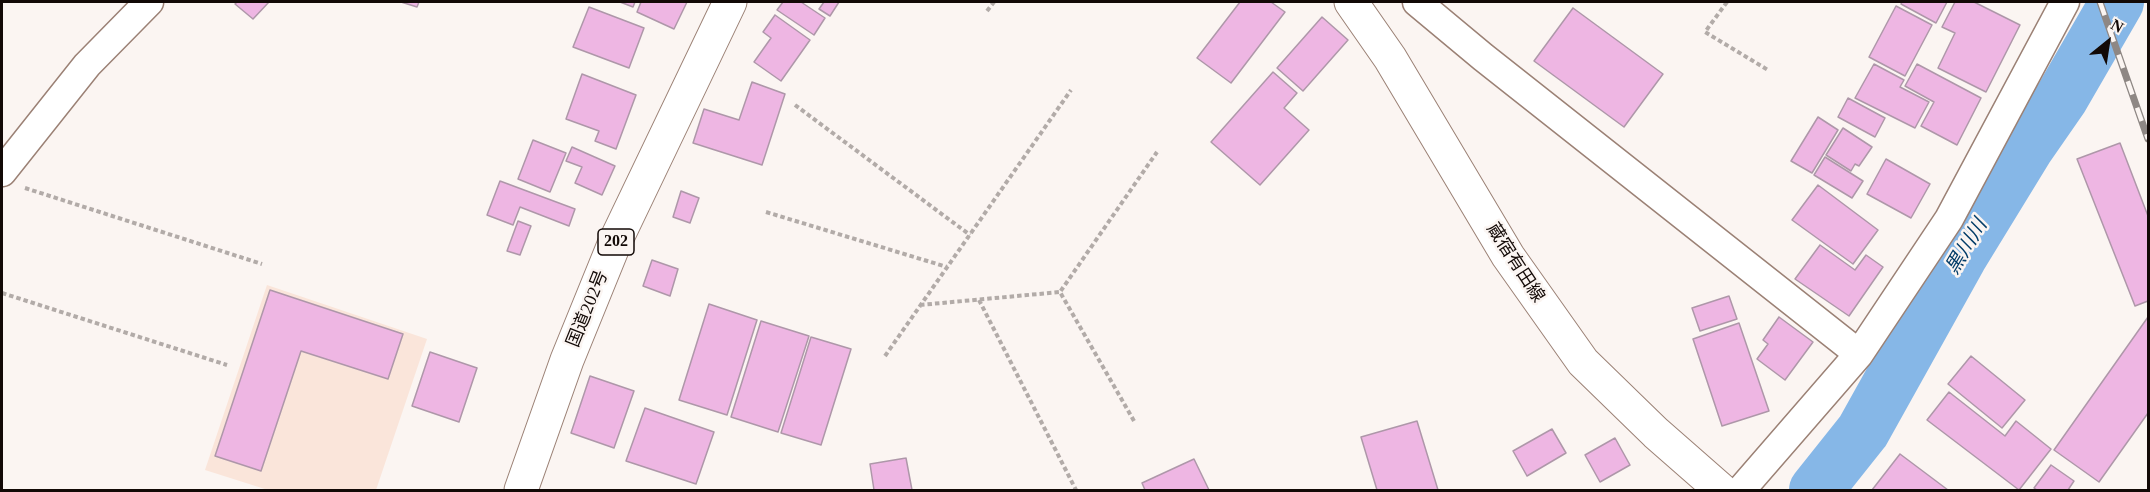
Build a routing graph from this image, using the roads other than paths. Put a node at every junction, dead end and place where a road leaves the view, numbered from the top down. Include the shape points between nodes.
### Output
1 (149, 2) edge
2 (730, 2) edge
3 (1351, 2) edge
4 (1418, 2) edge
5 (2065, 2) edge
6 (2, 171) edge
7 (1859, 354) junction
8 (521, 490) edge
9 (1721, 490) edge
10 (1741, 490) edge

1 - 6 street via 87,65
2 - 8 main road, 国道202号 / 202 via 615,242 567,360
3 - 9 main road, 蔵宿有田線 via 1390,58 1508,256 1583,362
4 - 7 street
5 - 7 street via 1949,219
7 - 10 street

